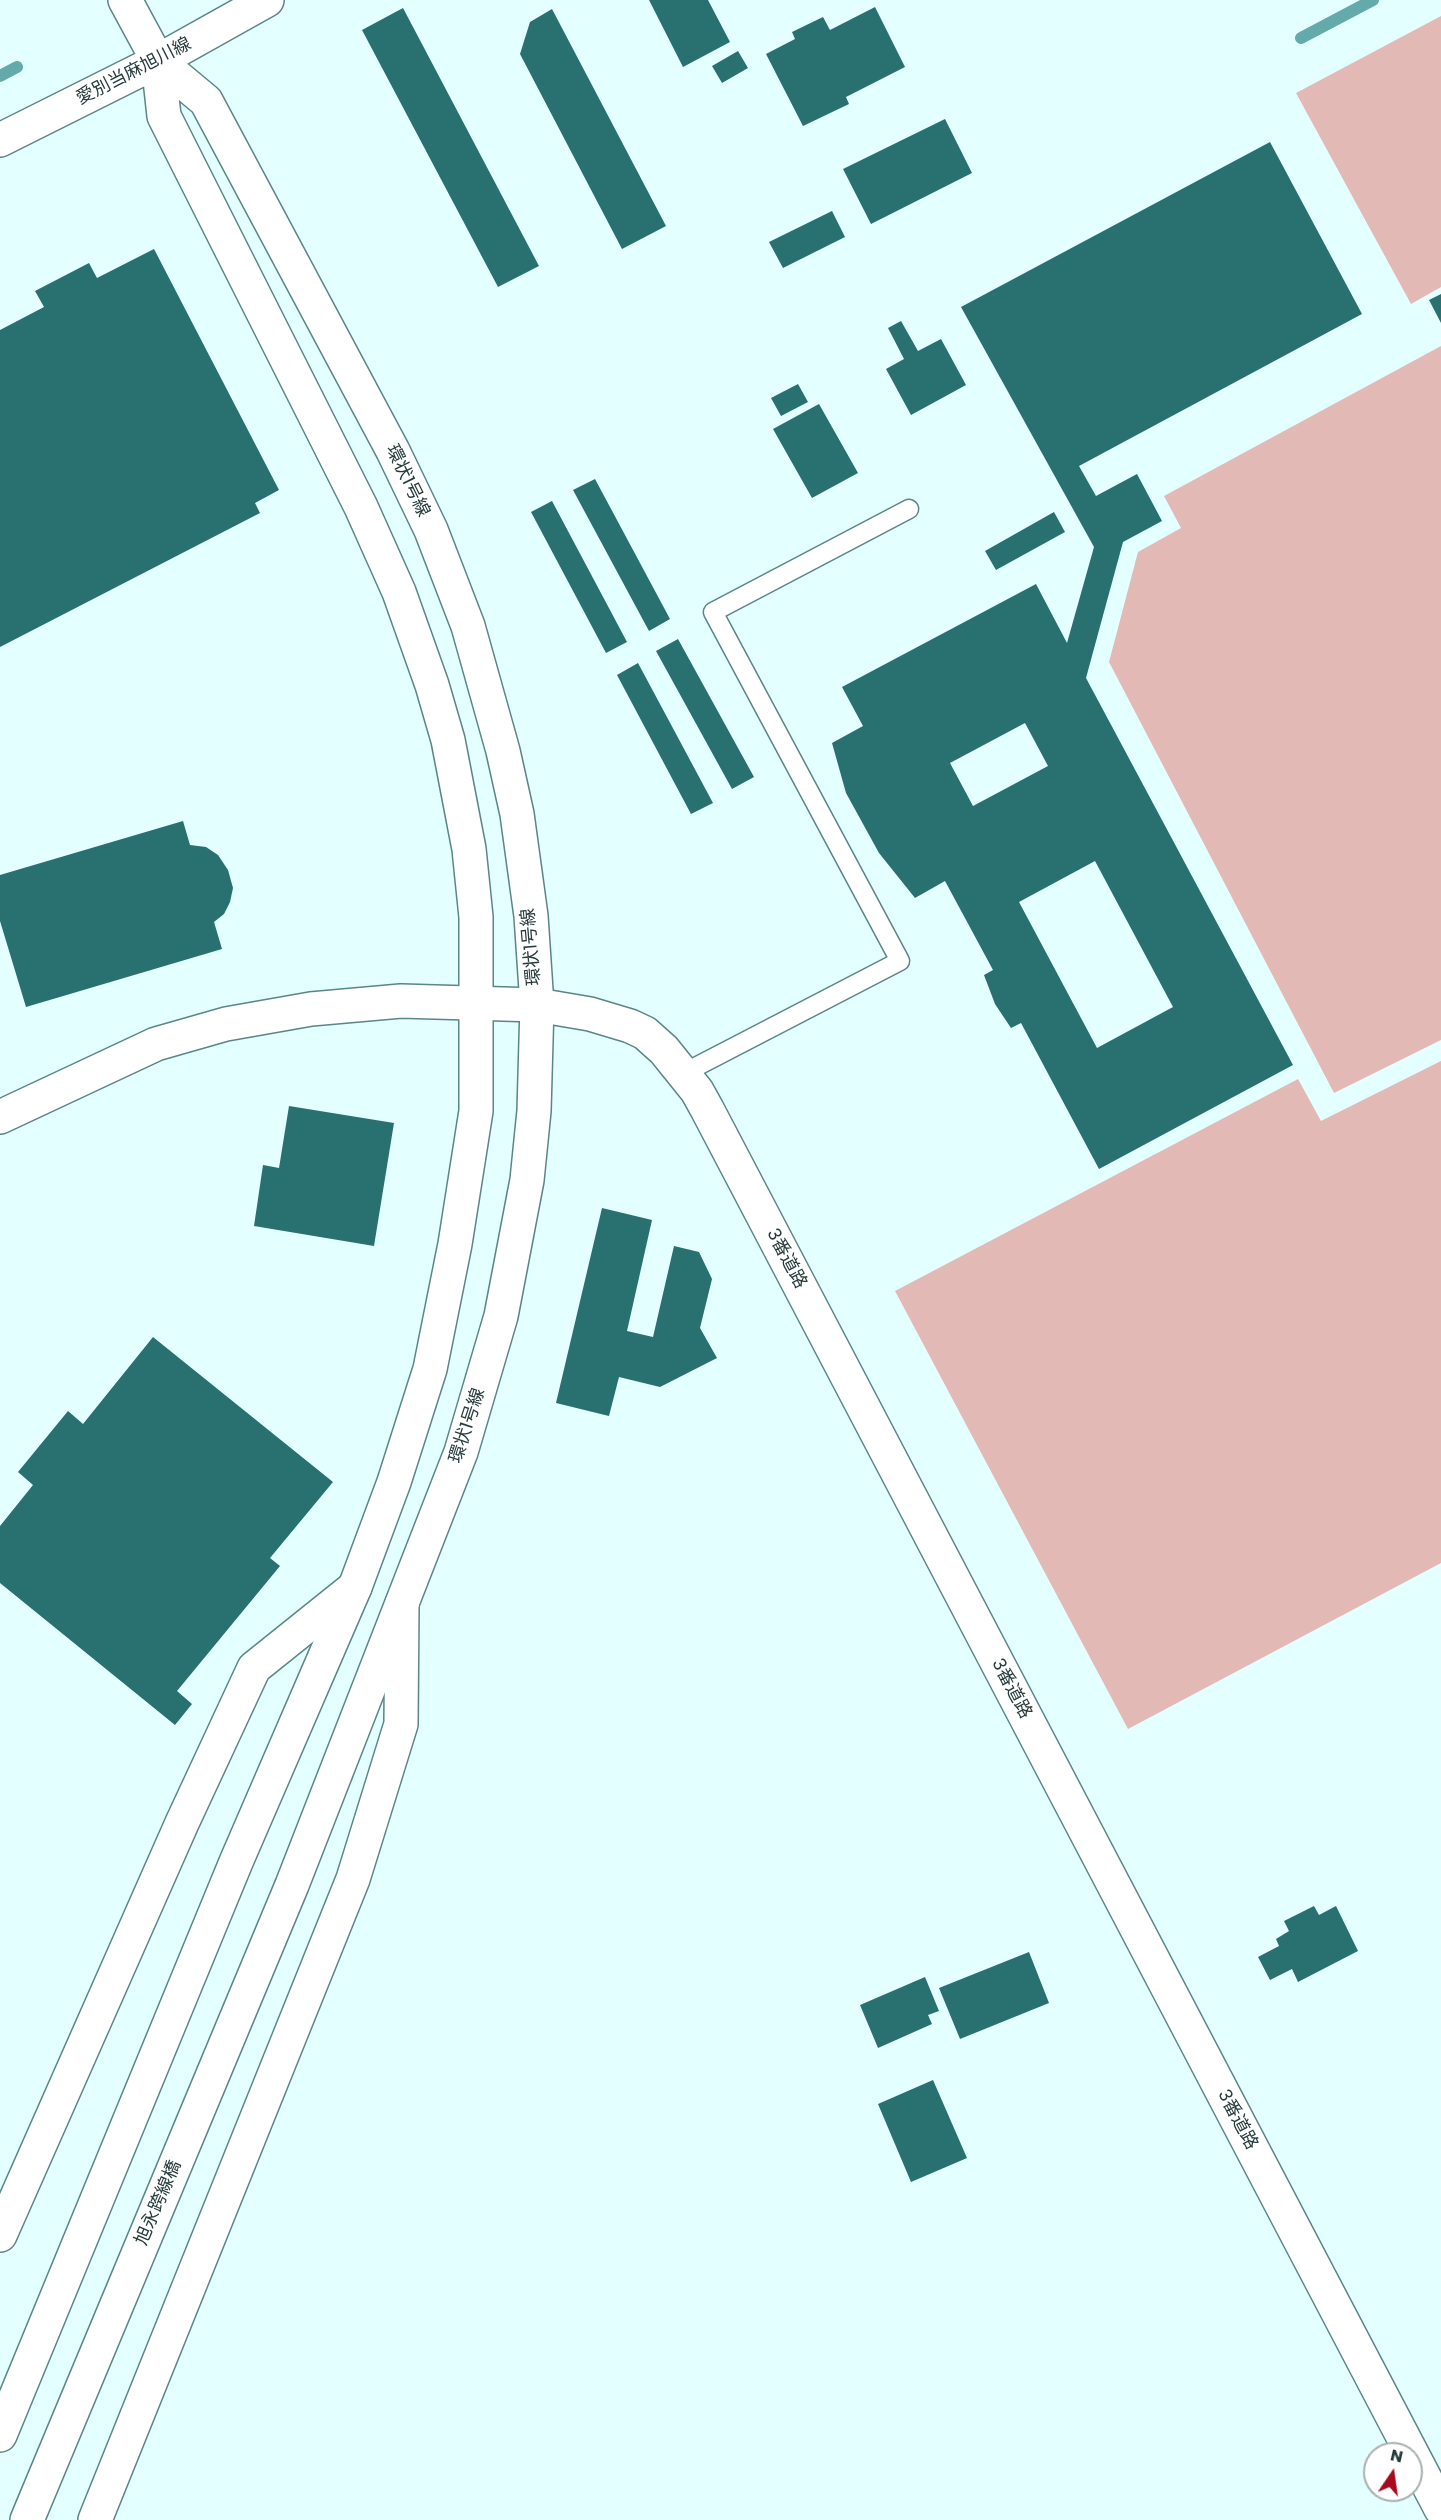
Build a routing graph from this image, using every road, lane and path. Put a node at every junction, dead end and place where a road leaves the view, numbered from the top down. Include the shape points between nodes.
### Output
1 (125, 0) edge
2 (267, 0) edge
3 (158, 61) junction
4 (0, 140) edge
5 (909, 509) dead end
6 (477, 1003) junction
7 (537, 1005) junction
8 (684, 1073) junction
9 (3, 1108) edge
10 (355, 1587) junction
11 (402, 1602) junction
12 (292, 1885) joint
13 (0, 2235) edge
14 (0, 2435) edge
15 (1441, 2509) edge
16 (27, 2520) edge
17 (95, 2520) edge

1 - 3 main road, 環状1号線
2 - 3 main road, 愛別当麻旭川線
3 - 4 main road, 愛別当麻旭川線
3 - 6 main road, 環状1号線 via 164,116 362,507 399,592 432,685 448,740 469,849 476,917
3 - 7 main road, 環状1号線 via 206,101 393,451 443,560 490,698 517,814 531,916
5 - 8 lane via 713,612 900,961
6 - 7 main road, 3番道路
6 - 9 main road, 3番道路 via 401,1000 311,1009 226,1024 156,1044
6 - 10 main road, 環状1号線 via 476,1111 468,1173 430,1369
7 - 8 main road, 3番道路 via 630,1026 645,1033
7 - 11 main road, 環状1号線 via 528,1168 501,1316 461,1452
8 - 15 main road, 3番道路 via 707,1109
10 - 13 main road via 254,1668
10 - 14 main road, 環状1号線 via 236,1862
11 - 12 main road, 環状1号線
11 - 17 main road via 401,1724 353,1879
12 - 16 main road, 旭永跨線橋

